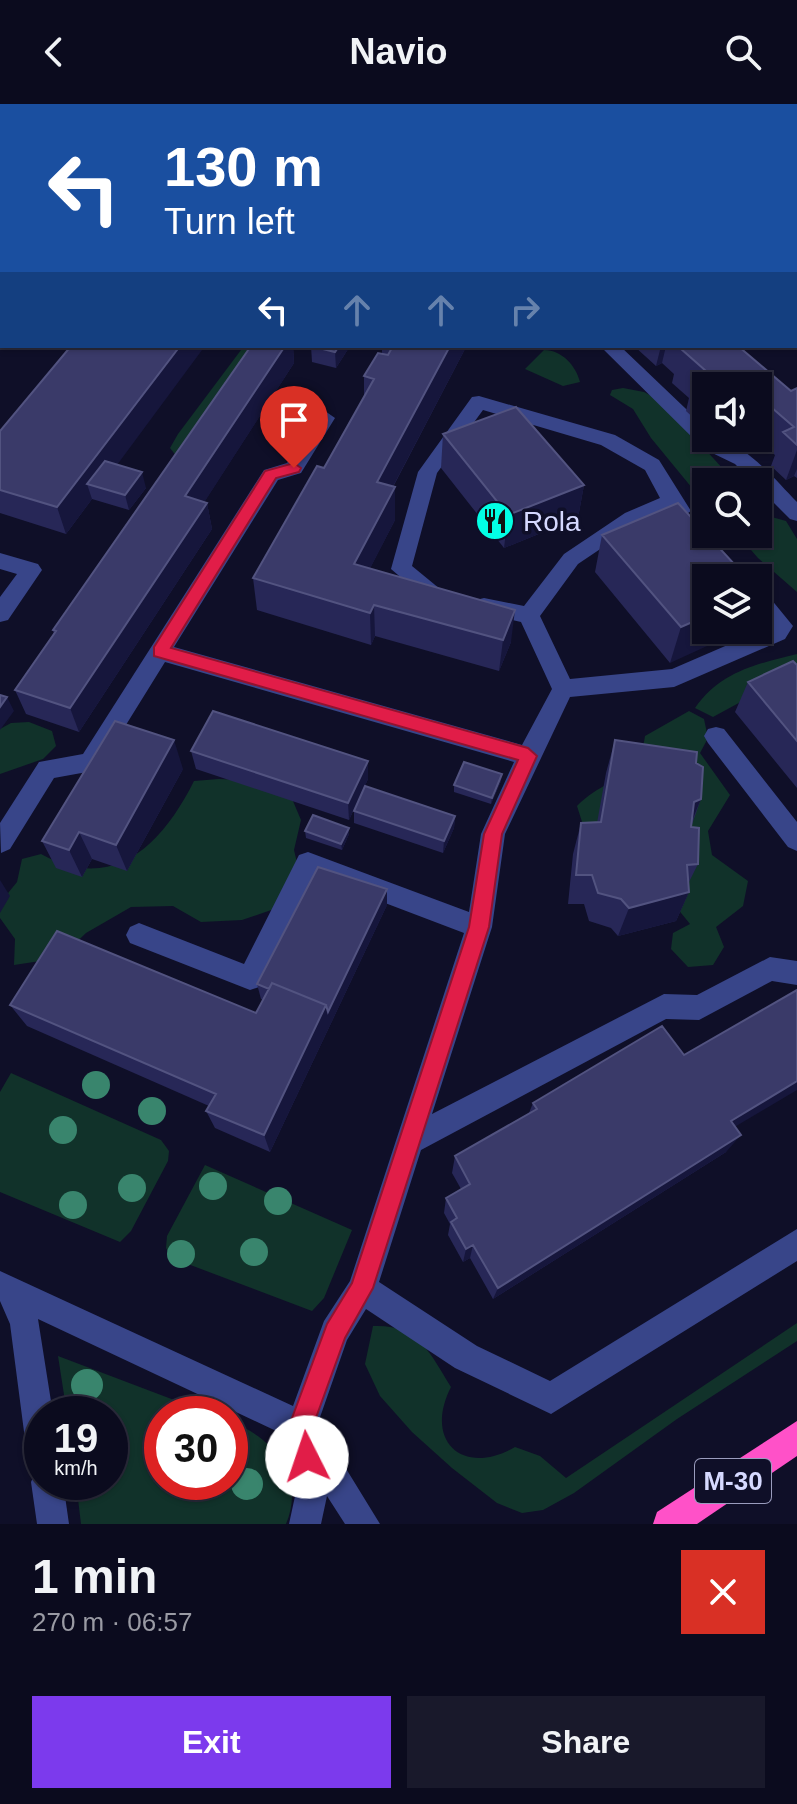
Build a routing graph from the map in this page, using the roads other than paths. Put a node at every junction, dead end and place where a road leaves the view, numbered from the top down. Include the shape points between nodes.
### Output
1 (611, 348) edge
2 (325, 418) dead end
3 (672, 501) junction
4 (797, 514) edge
5 (691, 523) edge
6 (0, 561) edge
7 (0, 614) edge
8 (529, 615) junction
9 (772, 615) edge
10 (772, 635) edge
11 (752, 644) edge
12 (160, 652) junction
13 (563, 689) junction
14 (716, 736) dead end
15 (528, 756) junction
16 (797, 840) edge
17 (1, 842) edge
18 (479, 927) junction
19 (139, 935) dead end
20 (797, 973) edge
21 (408, 1142) junction
22 (797, 1244) edge
23 (362, 1288) junction
24 (7, 1289) edge
25 (35, 1396) edge
26 (301, 1426) junction
27 (797, 1437) edge
28 (50, 1500) edge
29 (53, 1524) edge
30 (305, 1524) edge
31 (364, 1524) edge
32 (669, 1524) edge

1 - 4 street via 711,444 742,459
2 - 12 street via 294,468 271,475
3 - 5 street
3 - 8 street via 632,518 571,559
3 - 8 street via 652,465 608,440 479,402 428,472 401,569 436,598
6 - 7 street via 31,570
8 - 13 street
9 - 10 street via 782,626
11 - 13 street via 674,678
12 - 15 street
12 - 17 street via 90,763 47,769
13 - 15 street
14 - 16 street
15 - 18 street via 493,834
18 - 19 street via 308,863 250,978
18 - 21 street
20 - 21 street via 770,969 699,1008 664,1006
21 - 23 street
22 - 23 street via 551,1398 466,1357
23 - 26 street via 335,1332
24 - 25 street via 25,1324
24 - 26 street
26 - 30 street via 313,1487
26 - 31 street
27 - 32 highway, М-30
28 - 29 street

